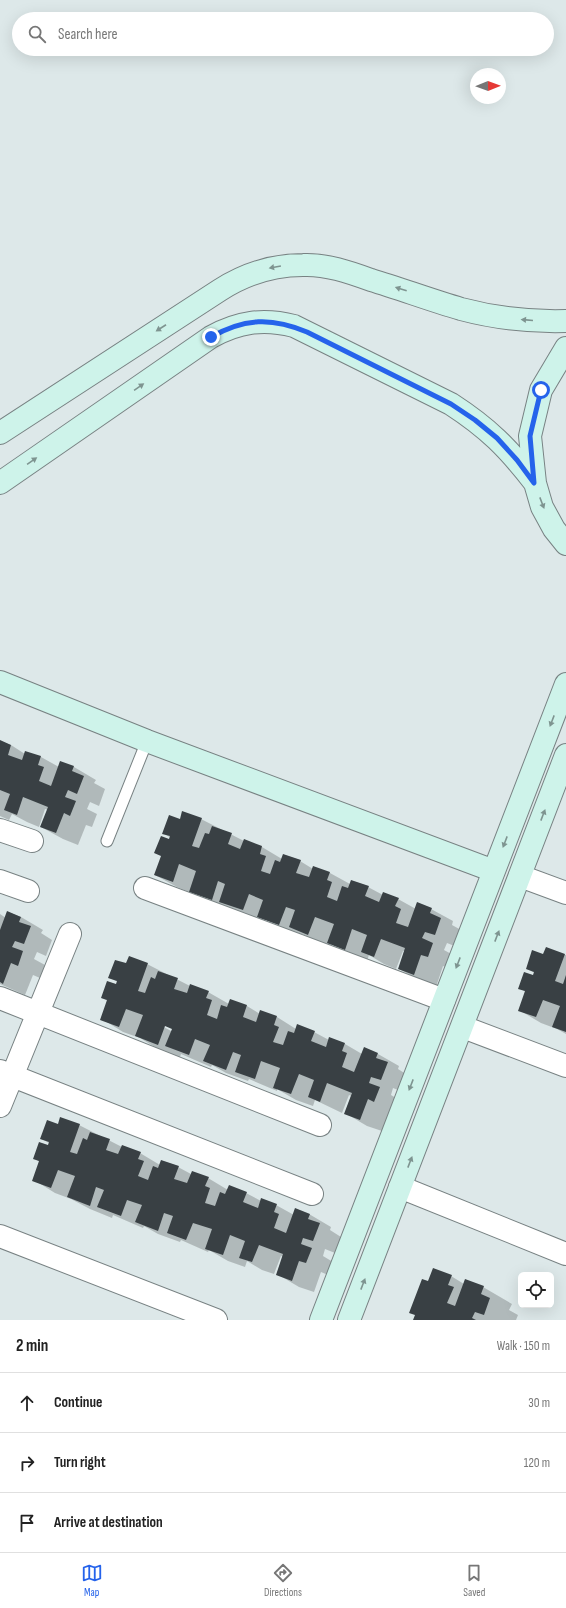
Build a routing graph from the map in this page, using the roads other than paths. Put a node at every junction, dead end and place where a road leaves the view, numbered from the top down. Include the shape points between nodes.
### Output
1 (566, 321) edge
2 (566, 348) edge
3 (0, 434) edge
4 (0, 483) edge
5 (534, 483) junction
6 (566, 544) edge
7 (0, 682) edge
8 (566, 684) edge
9 (147, 741) junction
10 (566, 755) edge
11 (0, 830) edge
12 (32, 841) dead end
13 (107, 841) dead end
14 (494, 871) junction
15 (520, 876) junction
16 (0, 881) edge
17 (144, 888) dead end
18 (28, 891) dead end
19 (566, 893) edge
20 (70, 934) dead end
21 (0, 998) edge
22 (444, 1000) junction
23 (38, 1013) junction
24 (463, 1027) junction
25 (566, 1066) edge
26 (6, 1073) edge
27 (0, 1106) edge
28 (320, 1125) dead end
29 (400, 1187) junction
30 (312, 1194) dead end
31 (0, 1236) edge
32 (566, 1254) edge
33 (216, 1320) edge
34 (321, 1320) edge
35 (349, 1320) edge

1 -> 3 street via 529,320 461,309 325,266 304,265 266,269 249,274 224,287
2 - 5 street via 541,390 530,436
4 -> 5 street via 211,337 237,325 266,321 294,326 451,404 497,438
5 -> 6 street via 542,507
7 - 9 street
8 -> 14 street
9 - 13 lane
9 - 14 street
15 -> 10 street
11 - 12 street
14 -> 22 street
15 - 19 street
24 -> 15 street
16 - 18 street
17 - 22 street
20 - 23 street
21 - 23 street
22 -> 34 street
23 - 26 street
23 - 28 street
24 - 25 street
29 -> 24 street
26 - 27 street
26 - 30 street
29 - 32 street
35 -> 29 street
31 - 33 street

